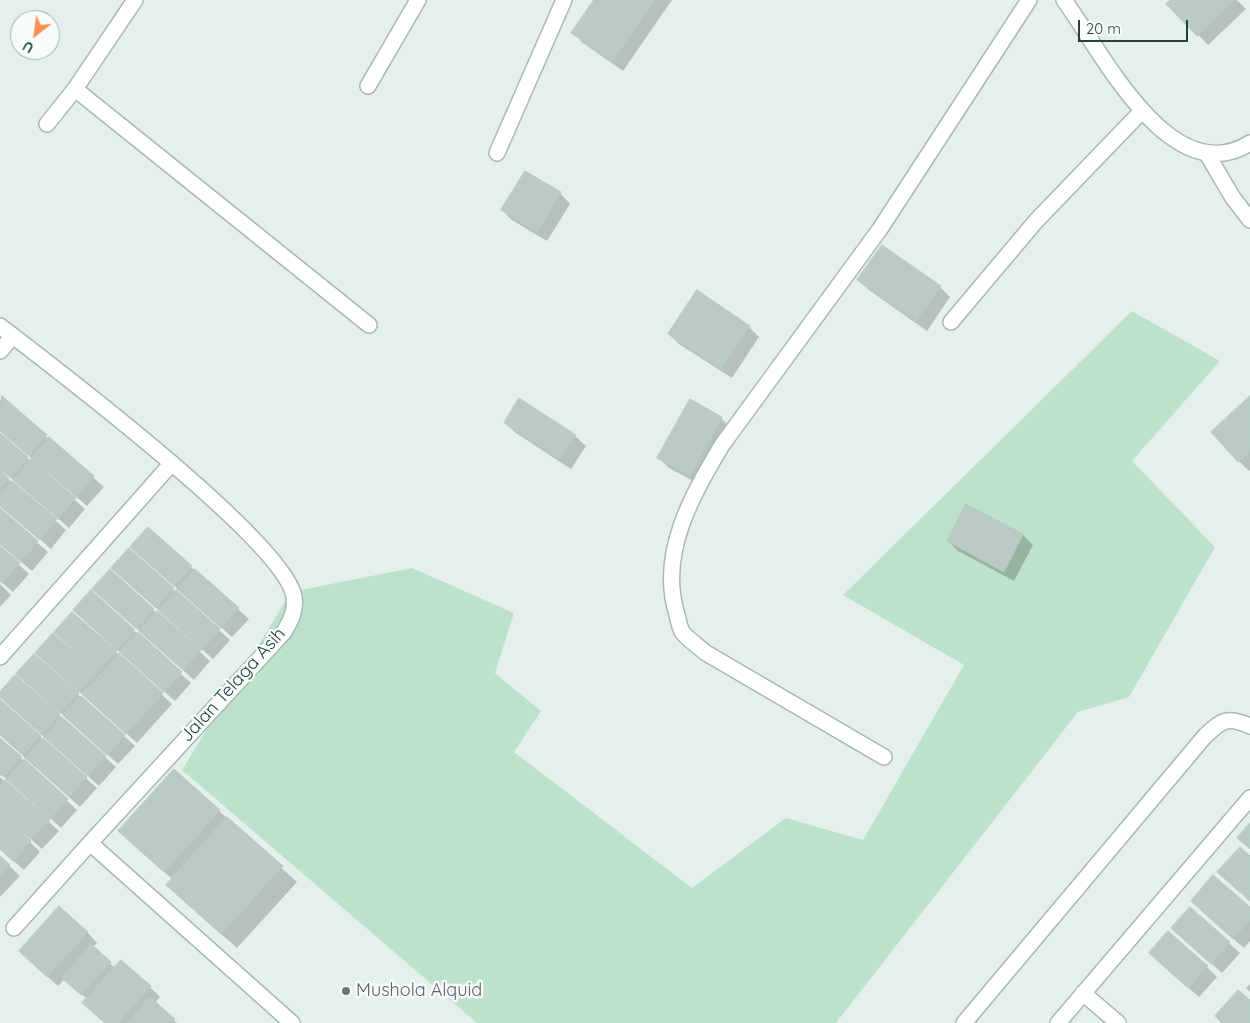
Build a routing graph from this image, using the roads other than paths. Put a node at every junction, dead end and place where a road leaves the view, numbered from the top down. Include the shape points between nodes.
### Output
1 (136, 0) edge
2 (418, 0) edge
3 (564, 0) edge
4 (1029, 0) edge
5 (1064, 0) edge
6 (368, 86) dead end
7 (75, 89) junction
8 (1141, 112) junction
9 (47, 124) dead end
10 (1250, 143) edge
11 (497, 153) dead end
12 (1207, 154) junction
13 (1250, 220) edge
14 (951, 322) dead end
15 (369, 324) dead end
16 (0, 326) edge
17 (13, 336) junction
18 (0, 352) edge
19 (172, 463) junction
20 (0, 657) edge
21 (1250, 726) edge
22 (884, 757) dead end
23 (1250, 798) edge
24 (90, 843) junction
25 (14, 928) dead end
26 (1084, 994) junction
27 (292, 1023) edge
28 (964, 1023) edge
29 (1058, 1023) edge
30 (1118, 1023) edge

1 - 7 street
2 - 6 street
3 - 11 street
4 - 22 street via 875,237 722,445 684,515 674,552 671,594 682,632 706,653
5 - 8 street
7 - 9 street
7 - 15 street
8 - 12 street via 1172,138
8 - 14 street via 1036,221
10 - 12 street via 1239,150
12 - 13 street
16 - 17 street, Jalan Telaga Asih
17 - 18 street
17 - 19 street, Jalan Telaga Asih
19 - 20 street
19 - 24 street, Jalan Telaga Asih via 242,528 285,576 294,596 294,614 284,632
21 - 28 street via 1236,720 1222,721 1204,736
23 - 26 street
24 - 25 street, Jalan Telaga Asih
24 - 27 street
26 - 29 street
26 - 30 street

